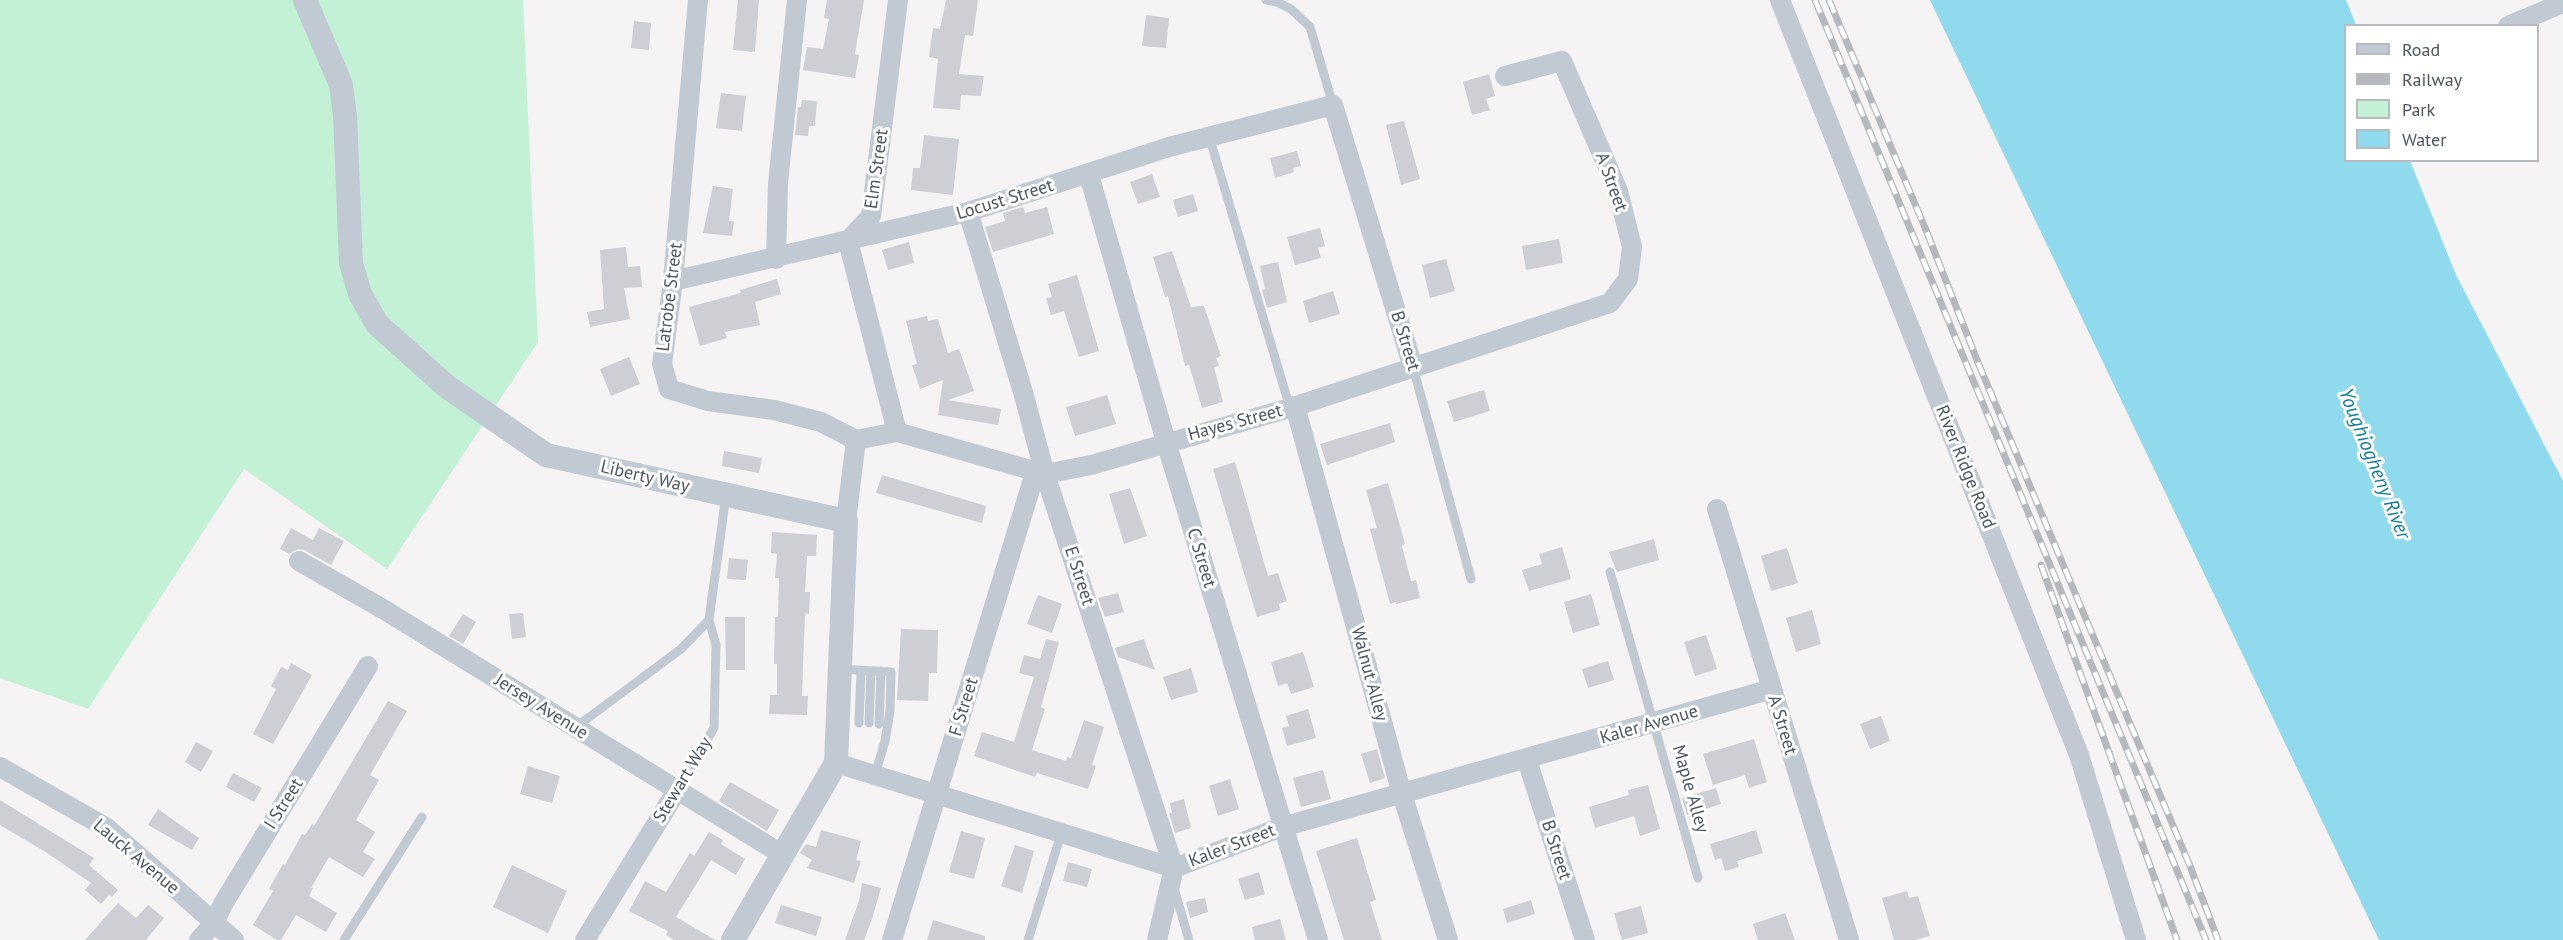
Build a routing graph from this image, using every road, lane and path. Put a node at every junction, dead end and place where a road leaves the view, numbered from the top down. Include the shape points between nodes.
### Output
1 (305, 0) edge
2 (698, 0) edge
3 (797, 0) edge
4 (898, 0) edge
5 (1266, 0) edge
6 (1780, 0) edge
7 (2563, 3) edge
8 (2513, 24) edge
9 (1505, 76) dead end
10 (1333, 105) junction
11 (1209, 136) junction
12 (1089, 175) junction
13 (968, 212) junction
14 (848, 241) junction
15 (776, 259) junction
16 (673, 281) junction
17 (1611, 303) joint
18 (1413, 367) junction
19 (1293, 407) junction
20 (897, 432) junction
21 (856, 440) junction
22 (1166, 442) junction
23 (1040, 474) junction
24 (726, 495) junction
25 (1718, 509) dead end
26 (846, 521) junction
27 (299, 561) dead end
28 (1610, 572) dead end
29 (1470, 579) dead end
30 (709, 620) junction
31 (368, 666) dead end
32 (863, 670) junction
33 (1772, 689) junction
34 (855, 723) junction
35 (1654, 723) junction
36 (883, 724) junction
37 (574, 728) junction
38 (1527, 760) junction
39 (836, 764) junction
40 (0, 767) edge
41 (875, 775) junction
42 (676, 792) junction
43 (937, 794) junction
44 (1402, 794) junction
45 (422, 817) dead end
46 (1282, 827) junction
47 (1060, 834) junction
48 (783, 855) junction
49 (1172, 873) junction
50 (1698, 878) dead end
51 (214, 922) junction
52 (199, 940) edge
53 (234, 940) edge
54 (344, 940) edge
55 (585, 940) edge
56 (733, 940) edge
57 (892, 940) edge
58 (1028, 940) edge
59 (1157, 940) edge
60 (1190, 940) edge
61 (1318, 940) edge
62 (1448, 940) edge
63 (1585, 940) edge
64 (1849, 940) edge
65 (2136, 940) edge

1 - 24 street, Liberty Way via 341,85 351,263 360,294 377,324 446,386 546,455
2 - 16 street, Latrobe Street
3 - 15 street via 778,183
4 - 14 street, Elm Street via 871,216
5 - 10 lane via 1291,9 1310,27
6 - 65 street, River Ridge Road via 2079,755
7 - 8 street
9 - 17 street, A Street via 1562,61 1618,191 1632,248 1628,279
10 - 11 street, Locust Street
10 - 18 street, B Street
11 - 12 street, Locust Street
11 - 19 lane
12 - 13 street, Locust Street
12 - 22 street, C Street
13 - 14 street, Locust Street
13 - 23 street, E Street via 1023,392
14 - 15 street, Locust Street
14 - 20 street
15 - 16 street, Locust Street
16 - 21 street, Latrobe Street via 662,364 669,389 708,401 774,410 821,422
17 - 18 street, Hayes Street
18 - 19 street, Hayes Street
18 - 29 lane, B Street
19 - 22 street, Hayes Street
19 - 44 street, Walnut Alley
20 - 21 street, Hayes Street
20 - 23 street, Hayes Street
21 - 26 street
22 - 23 street, Hayes Street via 1091,465
22 - 46 street, C Street
23 - 43 street, F Street
23 - 49 street, E Street
24 - 26 street, Liberty Way
24 - 30 lane, Stewart Way
25 - 33 street, A Street
26 - 32 street
27 - 37 street, Jersey Avenue
28 - 35 lane, Maple Alley
30 - 37 lane via 681,649
30 - 42 lane, Stewart Way via 716,645 714,728
31 - 51 street, I Street
32 - 34 street
32 - 36 lane via 891,672
33 - 35 street, Kaler Avenue
33 - 64 street, A Street
34 - 36 lane
34 - 39 street
35 - 38 street, Kaler Avenue
35 - 50 lane, Maple Alley
36 - 41 lane via 885,741
37 - 42 street, Jersey Avenue
38 - 44 street, Kaler Street
38 - 63 street, B Street
39 - 41 street, Kaler Street
39 - 48 street
40 - 51 street, Lauck Avenue via 107,828
41 - 43 street, Kaler Street
42 - 48 street, Jersey Avenue
42 - 55 street, Stewart Way
43 - 47 street, Kaler Street
43 - 57 street, F Street
44 - 46 street, Kaler Street
44 - 62 street, Walnut Alley
45 - 54 lane
46 - 49 street, Kaler Street
46 - 61 street, C Street
47 - 49 street, Kaler Street
47 - 58 lane
48 - 56 street
49 - 59 street
49 - 60 lane
51 - 52 street, I Street
51 - 53 street, Lauck Avenue

